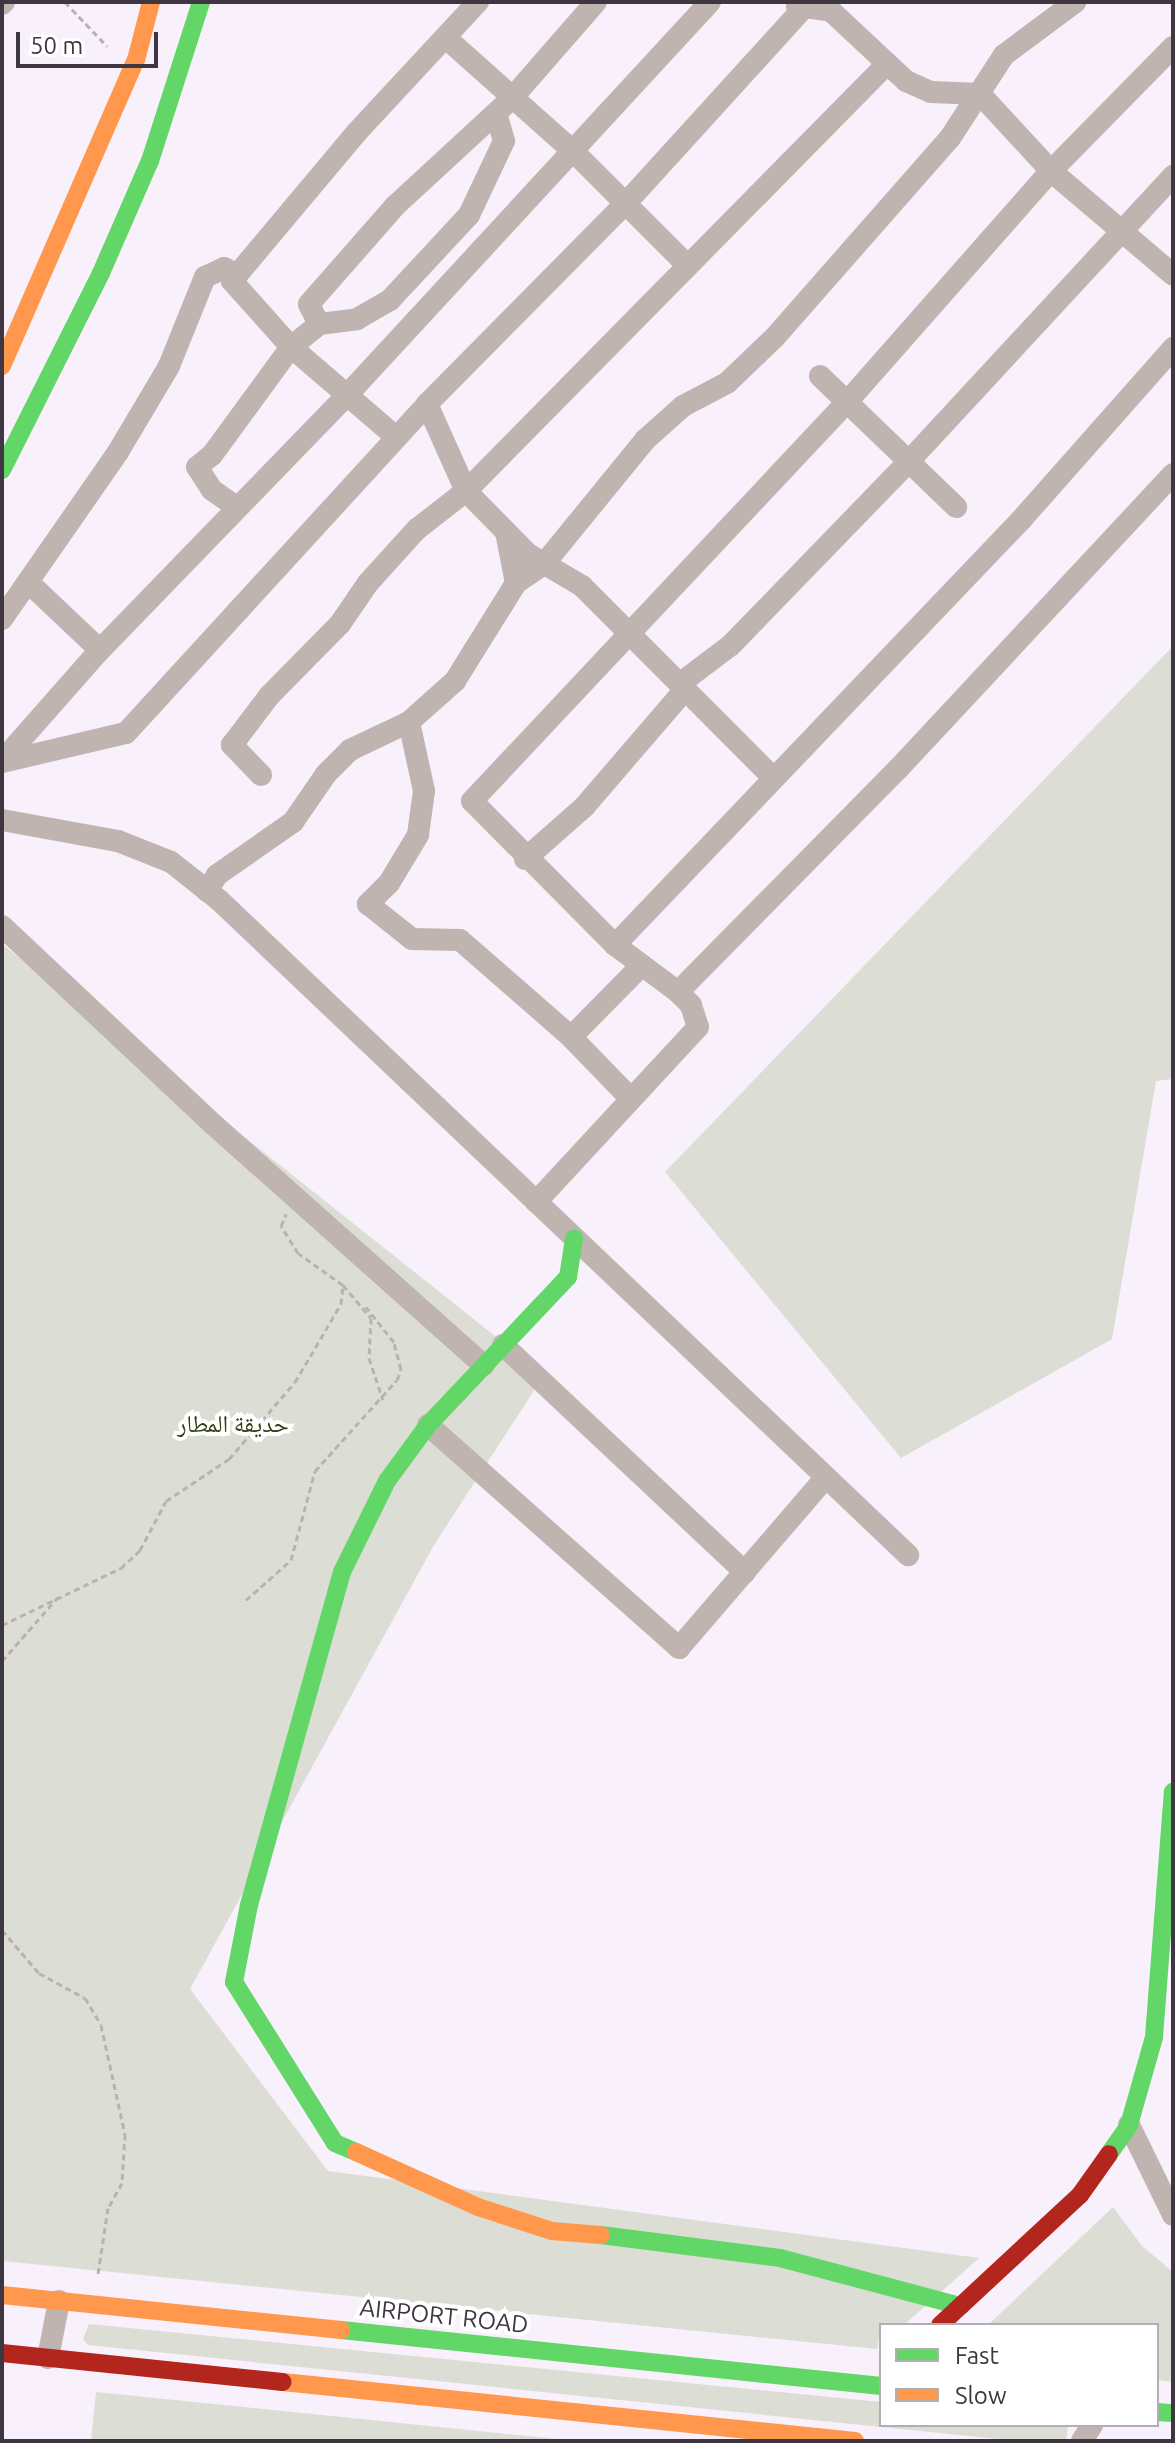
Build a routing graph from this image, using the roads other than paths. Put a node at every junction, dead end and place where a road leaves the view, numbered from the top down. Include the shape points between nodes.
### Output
1 (151, 2) edge
2 (201, 2) edge
3 (478, 2) edge
4 (596, 2) edge
5 (710, 2) edge
6 (1075, 2) edge
7 (800, 4) edge
8 (446, 38) junction
9 (1173, 47) edge
10 (886, 65) junction
11 (980, 94) junction
12 (513, 97) junction
13 (496, 113) junction
14 (574, 152) junction
15 (1051, 171) junction
16 (1173, 176) edge
17 (626, 203) junction
18 (1120, 232) junction
19 (685, 263) junction
20 (237, 275) junction
21 (1173, 275) edge
22 (319, 324) junction
23 (291, 347) junction
24 (1173, 348) edge
25 (2, 366) edge
26 (820, 376) dead end
27 (349, 393) junction
28 (847, 402) junction
29 (427, 404) junction
30 (396, 437) junction
31 (911, 459) junction
32 (2, 470) edge
33 (1173, 474) edge
34 (466, 491) junction
35 (235, 506) junction
36 (956, 507) dead end
37 (506, 532) junction
38 (544, 564) junction
39 (28, 582) junction
40 (516, 583) junction
41 (2, 619) edge
42 (628, 634) junction
43 (100, 650) junction
44 (683, 692) junction
45 (409, 722) junction
46 (2, 761) edge
47 (261, 775) dead end
48 (773, 778) junction
49 (2, 820) edge
50 (525, 859) junction
51 (207, 891) junction
52 (2, 926) edge
53 (615, 945) junction
54 (640, 967) junction
55 (678, 992) junction
56 (571, 1037) junction
57 (631, 1099) junction
58 (536, 1202) junction
59 (574, 1238) junction
60 (503, 1345) junction
61 (483, 1365) junction
62 (428, 1425) junction
63 (826, 1477) junction
64 (908, 1555) dead end
65 (745, 1572) junction
66 (1173, 1795) edge
67 (1129, 2125) junction
68 (1173, 2215) edge
69 (2, 2295) edge
70 (59, 2301) junction
71 (961, 2306) junction
72 (942, 2323) edge
73 (2, 2353) edge
74 (48, 2358) junction
75 (879, 2384) edge
76 (855, 2441) edge

1 - 25 main road via 136,60
2 - 32 main road via 150,161 101,273
3 - 8 street
4 - 12 street
5 - 14 street
6 - 11 street via 1004,55
7 - 10 street via 831,11
7 - 17 street
8 - 12 street
8 - 20 street
9 - 15 street
10 - 11 street via 931,92
10 - 19 street
11 - 15 street
11 - 38 street via 950,138 775,337 727,383 683,406 645,440
12 - 13 street
12 - 14 street
13 - 22 street via 395,206 333,273 309,304
13 - 22 street via 504,141 469,215 390,300 357,319
14 - 17 street
14 - 27 street
15 - 18 street
15 - 28 street
16 - 18 street
17 - 19 street
17 - 29 street
18 - 21 street
18 - 31 street
19 - 34 street
20 - 23 street via 232,281
20 - 39 street via 224,268 205,277 169,366
22 - 23 street
23 - 27 street
23 - 35 street via 212,455 197,467 212,490
24 - 48 street via 1021,520
26 - 28 street
27 - 30 street
27 - 35 street
28 - 31 street
28 - 42 street
29 - 30 street
29 - 34 street
30 - 46 street via 126,733
31 - 36 street
31 - 44 street via 731,645 686,679
33 - 55 street via 909,758
34 - 37 street
34 - 47 street via 417,529 232,745
35 - 43 street
37 - 38 street
37 - 40 street
38 - 40 street
38 - 42 street via 582,586
39 - 41 street
39 - 43 street
40 - 45 street via 455,681
42 - 44 street
42 - 50 street via 472,801
43 - 46 street
44 - 48 street
44 - 50 street via 584,807
45 - 51 street via 350,750 293,822 217,875
45 - 56 street via 424,791 418,835 389,883 368,904 412,939 460,940
48 - 53 street
49 - 51 street via 118,841 171,862
50 - 53 street
51 - 58 street
52 - 61 street
53 - 54 street
54 - 55 street
54 - 56 street
55 - 57 street via 691,1005 698,1027
56 - 57 street
57 - 58 street
58 - 59 street
59 - 60 main road via 568,1277
59 - 63 street
60 - 61 main road
60 - 65 street
61 - 62 main road
62 - 65 street via 679,1648
62 - 71 main road via 387,1481 342,1572 249,1905 234,1982 277,2057 335,2143 478,2207 552,2231 669,2240 780,2258
63 - 64 street
63 - 65 street
66 - 67 main road via 1154,2037
67 - 68 street
67 - 71 main road via 1080,2195
69 - 70 main road, AIRPORT ROAD
70 - 74 street
70 - 75 main road, AIRPORT ROAD
71 - 72 main road
73 - 74 main road
74 - 76 main road

